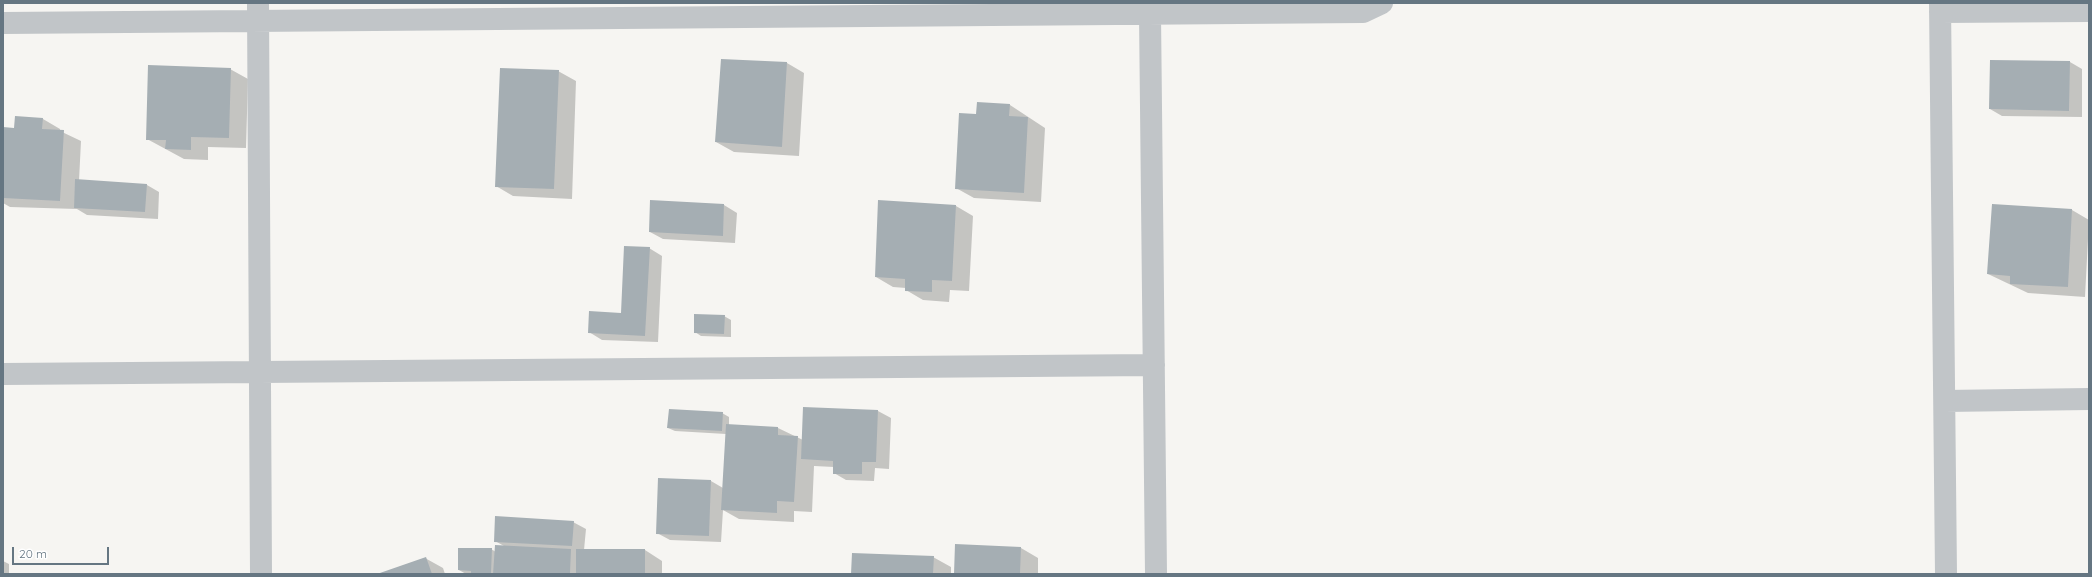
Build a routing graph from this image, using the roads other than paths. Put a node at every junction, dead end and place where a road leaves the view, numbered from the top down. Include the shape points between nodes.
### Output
1 (1382, 3) edge
2 (1940, 7) edge
3 (2089, 11) edge
4 (258, 12) edge
5 (1150, 14) junction
6 (3, 23) edge
7 (1154, 366) junction
8 (260, 373) junction
9 (3, 374) edge
10 (2089, 399) edge
11 (1945, 401) junction
12 (261, 574) edge
13 (1156, 574) edge
14 (1946, 574) edge

1 - 5 street via 1363,12
2 - 3 street
2 - 11 street
4 - 5 street
4 - 6 street
4 - 8 street
5 - 7 street
7 - 8 street
7 - 13 street
8 - 9 street
8 - 12 street
10 - 11 street
11 - 14 street

